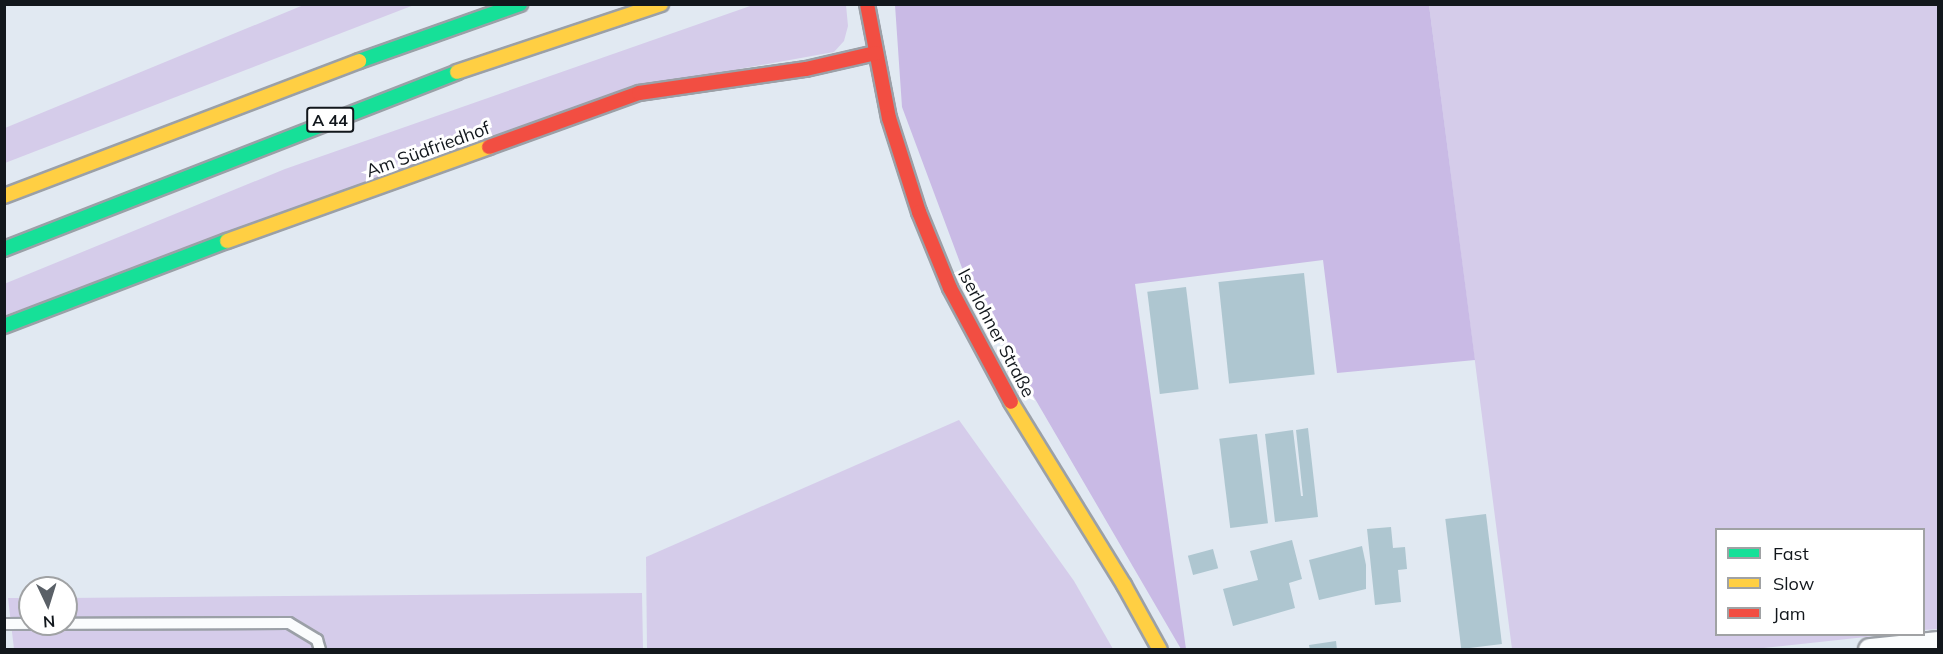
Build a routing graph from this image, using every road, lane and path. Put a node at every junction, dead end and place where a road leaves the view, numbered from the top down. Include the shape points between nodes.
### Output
1 (520, 4) edge
2 (661, 4) edge
3 (867, 4) edge
4 (876, 53) junction
5 (4, 196) edge
6 (4, 249) edge
7 (4, 326) edge
8 (4, 624) edge
9 (1938, 643) edge
10 (320, 650) edge
11 (1160, 650) edge
12 (1870, 650) edge

1 - 5 main road, A 44
2 - 6 main road, A 44 via 419,85
3 - 4 main road, Iserlohner Straße
4 - 7 main road, Am Südfriedhof via 806,69 639,93 149,269
4 - 11 main road, Iserlohner Straße via 889,118 919,212 950,288 1025,427
8 - 10 lane via 289,623 317,640
9 - 12 street

